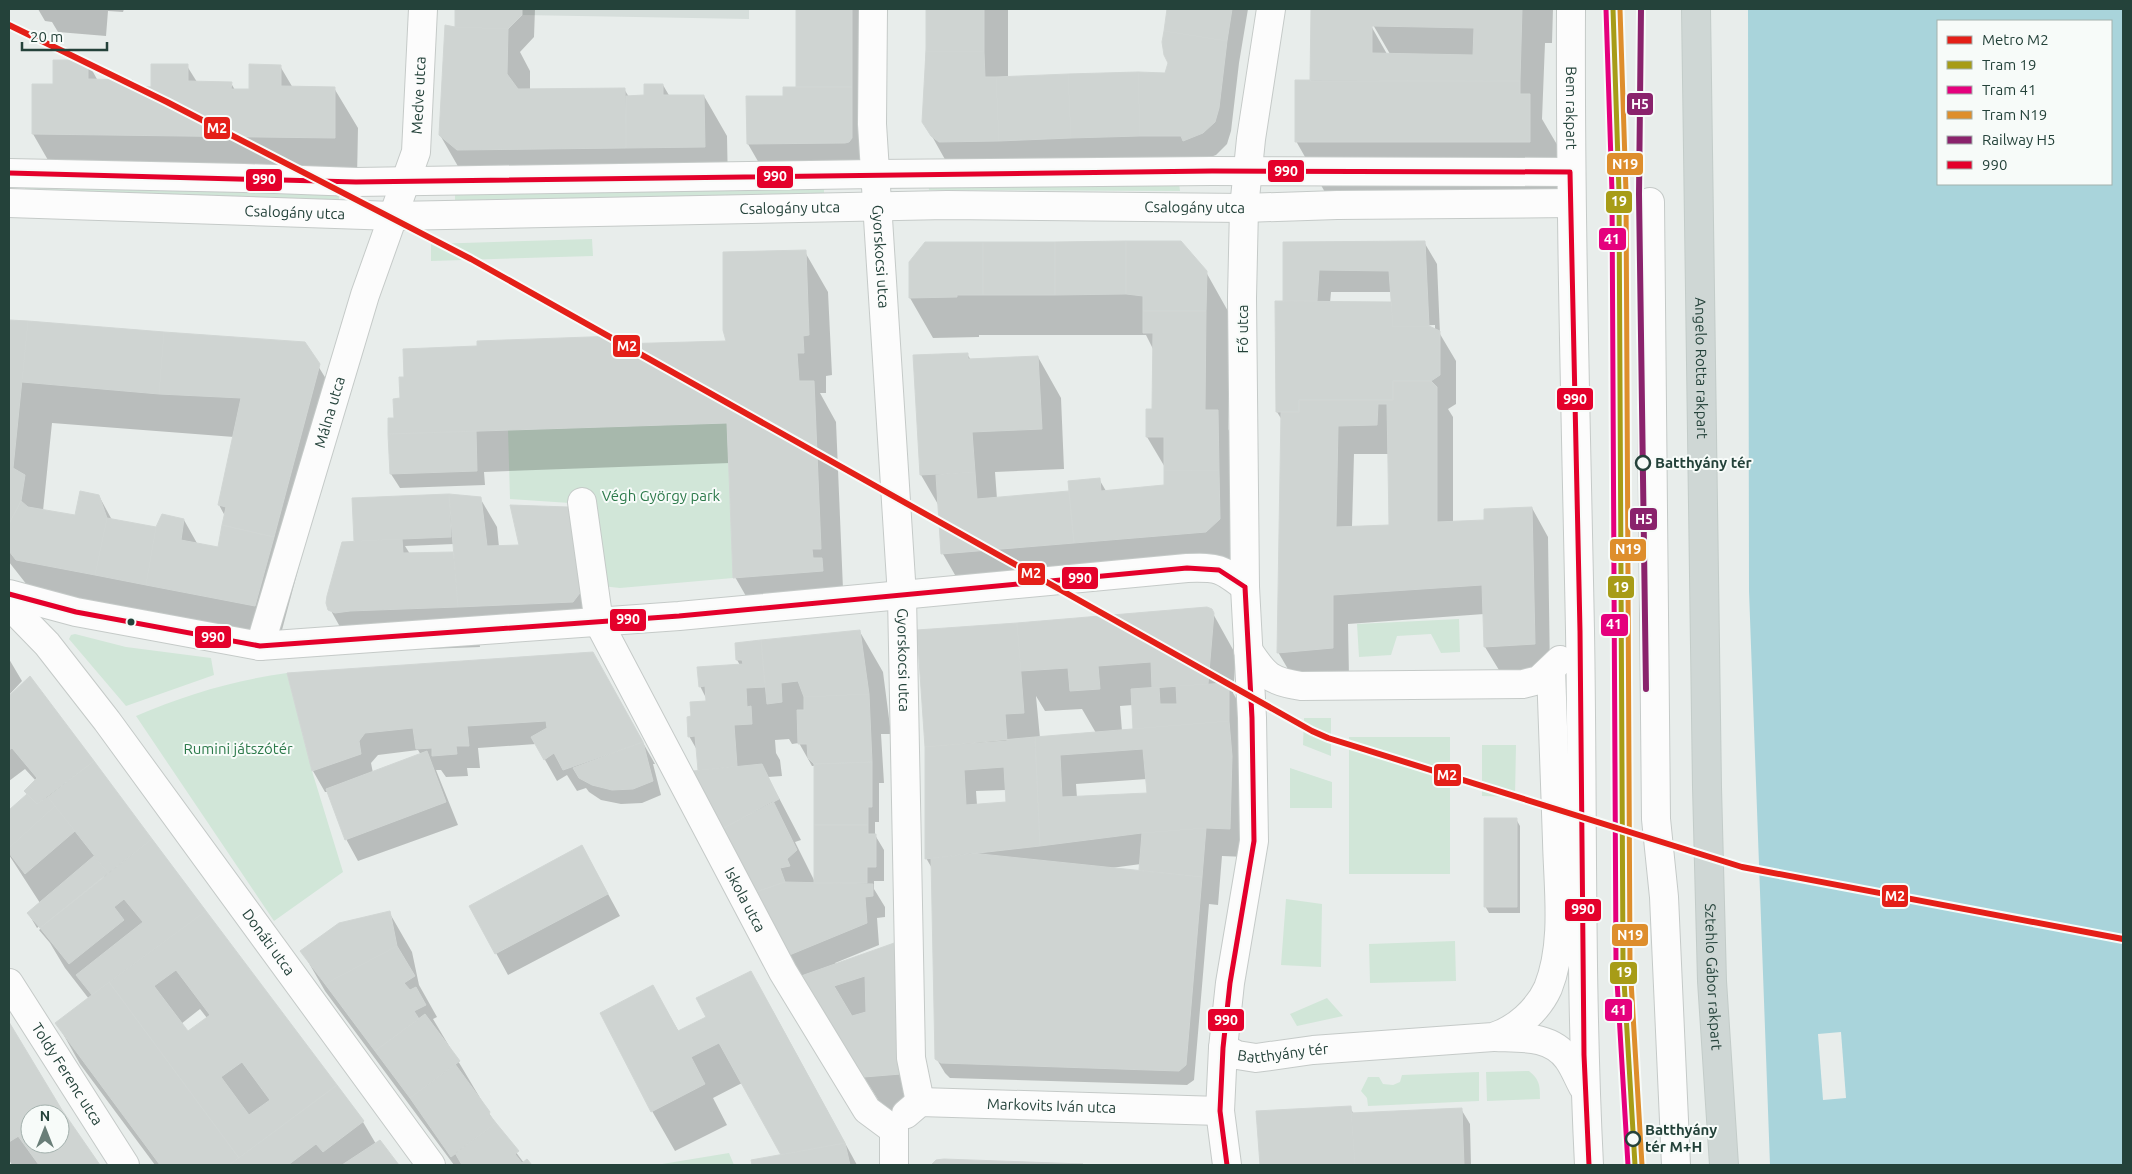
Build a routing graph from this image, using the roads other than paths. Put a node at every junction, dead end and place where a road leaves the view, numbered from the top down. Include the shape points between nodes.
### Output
1 (423, 9) edge
2 (873, 9) edge
3 (1271, 9) edge
4 (1571, 9) edge
5 (1696, 9) edge
6 (1247, 172) junction
7 (1570, 172) junction
8 (9, 173) edge
9 (875, 174) junction
10 (406, 180) junction
11 (1650, 202) dead end
12 (9, 203) edge
13 (1571, 203) junction
14 (877, 206) junction
15 (1244, 208) junction
16 (394, 216) junction
17 (582, 502) dead end
18 (1245, 588) junction
19 (9, 594) edge
20 (902, 596) junction
21 (9, 605) edge
22 (599, 623) junction
23 (1580, 631) junction
24 (260, 646) junction
25 (1248, 650) junction
26 (1551, 670) junction
27 (1707, 787) joint
28 (9, 983) edge
29 (1493, 1037) junction
30 (1223, 1048) junction
31 (1586, 1093) junction
32 (920, 1102) junction
33 (1220, 1112) junction
34 (894, 1130) junction
35 (125, 1165) edge
36 (431, 1165) edge
37 (894, 1165) edge
38 (1227, 1165) edge
39 (1589, 1165) edge
40 (1676, 1165) edge
41 (1724, 1165) edge

1 - 10 street, Medve utca via 416,152
2 - 9 street, Gyorskocsi utca
3 - 6 street, Fő utca
4 - 7 street, Bem rakpart
5 - 27 main road, Angelo Rotta rakpart
6 - 7 street
6 - 9 street
6 - 15 street, Fő utca
7 - 13 street, Bem rakpart
8 - 10 street via 356,182
9 - 10 street
9 - 14 street, Gyorskocsi utca
10 - 16 street, Málna utca
11 - 40 street via 1656,819 1664,896
12 - 16 street, Csalogány utca
13 - 15 street, Csalogány utca
13 - 23 street, Bem rakpart
14 - 15 street, Csalogány utca
14 - 16 street, Csalogány utca
14 - 20 street, Gyorskocsi utca
15 - 18 street, Fő utca
16 - 24 street, Málna utca via 365,295
17 - 22 street, Iskola utca
18 - 20 street via 1226,572 1187,568
18 - 25 street, Fő utca
19 - 24 street via 76,612
20 - 22 street
20 - 32 street, Gyorskocsi utca via 910,1058
21 - 36 street, Donáti utca via 47,644 107,721
22 - 24 street
22 - 34 street, Iskola utca via 783,972 867,1110
23 - 26 street
23 - 31 street, Bem rakpart
25 - 26 street via 1262,672 1282,683 1301,686 1523,684 1539,680
25 - 30 street, Batthyány tér via 1254,841 1230,983
26 - 29 street, Batthyány tér via 1559,916 1557,947 1547,989 1536,1005 1506,1033
27 - 41 main road, Sztehlo Gábor rakpart via 1712,981
28 - 35 street, Toldy Ferenc utca
29 - 30 street, Batthyány tér via 1313,1050 1256,1058 1237,1055
29 - 31 street via 1532,1038 1548,1042 1567,1058
30 - 33 street
31 - 39 street, Bem rakpart
32 - 33 street, Markovits Iván utca
32 - 34 street via 905,1114
33 - 38 street
34 - 37 street

